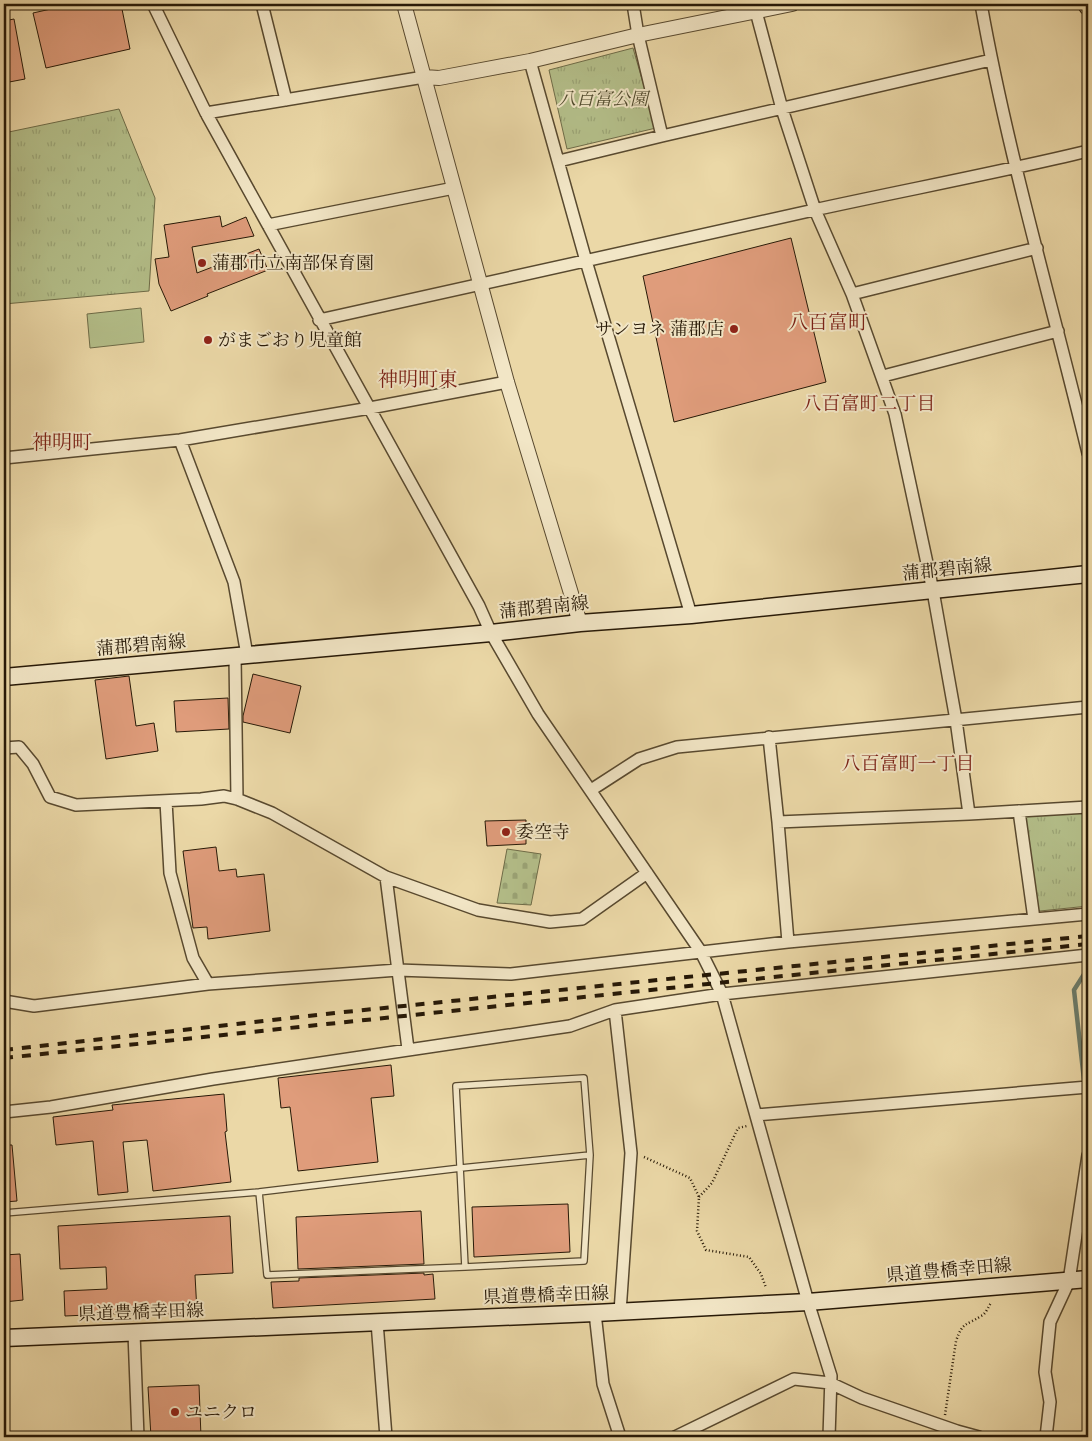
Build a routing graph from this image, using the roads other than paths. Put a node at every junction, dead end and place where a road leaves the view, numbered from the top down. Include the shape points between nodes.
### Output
1 (153, 4) edge
2 (262, 4) edge
3 (404, 4) edge
4 (633, 4) edge
5 (792, 4) edge
6 (981, 4) edge
7 (755, 8) edge
8 (638, 35) junction
9 (991, 60) junction
10 (530, 61) junction
11 (424, 77) junction
12 (286, 100) junction
13 (782, 109) junction
14 (206, 113) junction
15 (662, 136) junction
16 (1088, 151) edge
17 (559, 161) junction
18 (1016, 168) junction
19 (454, 188) junction
20 (815, 210) junction
21 (268, 224) junction
22 (1037, 248) junction
23 (586, 261) junction
24 (481, 283) junction
25 (852, 294) junction
26 (319, 320) junction
27 (1058, 331) junction
28 (883, 376) junction
29 (507, 382) junction
30 (370, 408) junction
31 (180, 440) junction
32 (1088, 453) edge
33 (4, 458) edge
34 (1088, 574) edge
35 (933, 591) junction
36 (690, 615) junction
37 (580, 623) junction
38 (491, 633) junction
39 (241, 656) junction
40 (4, 677) edge
41 (1088, 707) edge
42 (956, 720) junction
43 (769, 737) junction
44 (4, 748) edge
45 (591, 790) junction
46 (237, 799) junction
47 (166, 801) junction
48 (1088, 807) edge
49 (1019, 810) junction
50 (969, 814) junction
51 (778, 822) junction
52 (647, 873) junction
53 (386, 877) junction
54 (1088, 914) edge
55 (1034, 919) junction
56 (788, 942) junction
57 (701, 952) junction
58 (1088, 955) edge
59 (398, 970) junction
60 (208, 984) junction
61 (722, 994) junction
62 (4, 1001) edge
63 (615, 1010) junction
64 (408, 1049) junction
65 (1088, 1087) edge
66 (1088, 1093) edge
67 (4, 1112) edge
68 (757, 1119) junction
69 (590, 1155) junction
70 (1088, 1155) edge
71 (461, 1168) junction
72 (258, 1192) junction
73 (4, 1213) edge
74 (465, 1268) junction
75 (1088, 1279) edge
76 (1069, 1281) junction
77 (808, 1302) junction
78 (620, 1312) junction
79 (595, 1314) junction
80 (377, 1322) junction
81 (134, 1333) junction
82 (4, 1338) edge
83 (830, 1382) junction
84 (957, 1434) edge
85 (138, 1437) edge
86 (386, 1437) edge
87 (620, 1437) edge
88 (675, 1437) edge
89 (829, 1437) edge
90 (979, 1437) edge
91 (1046, 1437) edge

1 - 14 street
2 - 12 street
3 - 11 street
4 - 8 street
5 - 7 street
6 - 9 street
7 - 8 street
7 - 13 street
8 - 10 street
8 - 15 street
9 - 13 street
9 - 18 street
10 - 11 street via 439,78
10 - 17 street
11 - 12 street
11 - 19 street
12 - 14 street
13 - 15 street
13 - 20 street
14 - 21 street
15 - 17 street
16 - 18 street
17 - 23 street
18 - 20 street
18 - 22 street
19 - 21 street
19 - 24 street
20 - 23 street
20 - 25 street
21 - 26 street
22 - 25 street
22 - 27 street
23 - 24 street
23 - 36 street
24 - 26 street
24 - 29 street
25 - 28 street
26 - 30 street
27 - 28 street
27 - 32 street
28 - 35 street via 895,414
29 - 30 street
29 - 37 street
30 - 31 street
30 - 38 street
31 - 33 street
31 - 39 street via 234,582
34 - 35 main road, 蒲郡碧南線
35 - 36 main road, 蒲郡碧南線
35 - 42 street
36 - 37 main road, 蒲郡碧南線
37 - 38 main road, 蒲郡碧南線
38 - 39 main road, 蒲郡碧南線
38 - 45 street via 538,714
39 - 40 main road, 蒲郡碧南線
39 - 46 street
41 - 42 street
42 - 43 street
42 - 50 street
43 - 45 street via 677,747 639,759
43 - 51 street
44 - 47 street via 19,746 33,764 50,797 67,803
45 - 52 street
46 - 47 street via 224,796
46 - 53 street via 272,813
47 - 60 street via 170,873 193,958
48 - 49 street
49 - 50 street
49 - 55 street
50 - 51 street
51 - 56 street
52 - 53 street via 582,918 550,922 478,910
52 - 57 street
53 - 59 street
54 - 55 street
55 - 56 street
56 - 57 street
57 - 59 street via 511,974
57 - 61 street
58 - 61 street
59 - 60 street
59 - 64 street
60 - 62 street via 34,1006
61 - 63 street
61 - 68 street
63 - 64 street via 570,1026
63 - 78 street via 631,1153
64 - 67 street
65 - 66 street
65 - 68 street
68 - 77 street
69 - 71 lane
69 - 71 lane via 584,1078 456,1086
69 - 74 lane via 584,1261
70 - 76 street
71 - 72 lane
71 - 74 lane
72 - 73 lane
72 - 74 lane via 267,1275
75 - 76 main road, 県道豊橋幸田線
76 - 77 main road, 県道豊橋幸田線
76 - 91 street via 1050,1322 1045,1372 1050,1402
77 - 78 main road, 県道豊橋幸田線
77 - 83 street via 831,1376
78 - 79 main road, 県道豊橋幸田線
79 - 80 main road, 県道豊橋幸田線
79 - 87 street via 603,1384
80 - 81 main road, 県道豊橋幸田線
80 - 86 street
81 - 82 main road, 県道豊橋幸田線
81 - 85 street
83 - 84 street via 862,1398 943,1426
83 - 88 street via 794,1379
83 - 89 street
84 - 90 street

